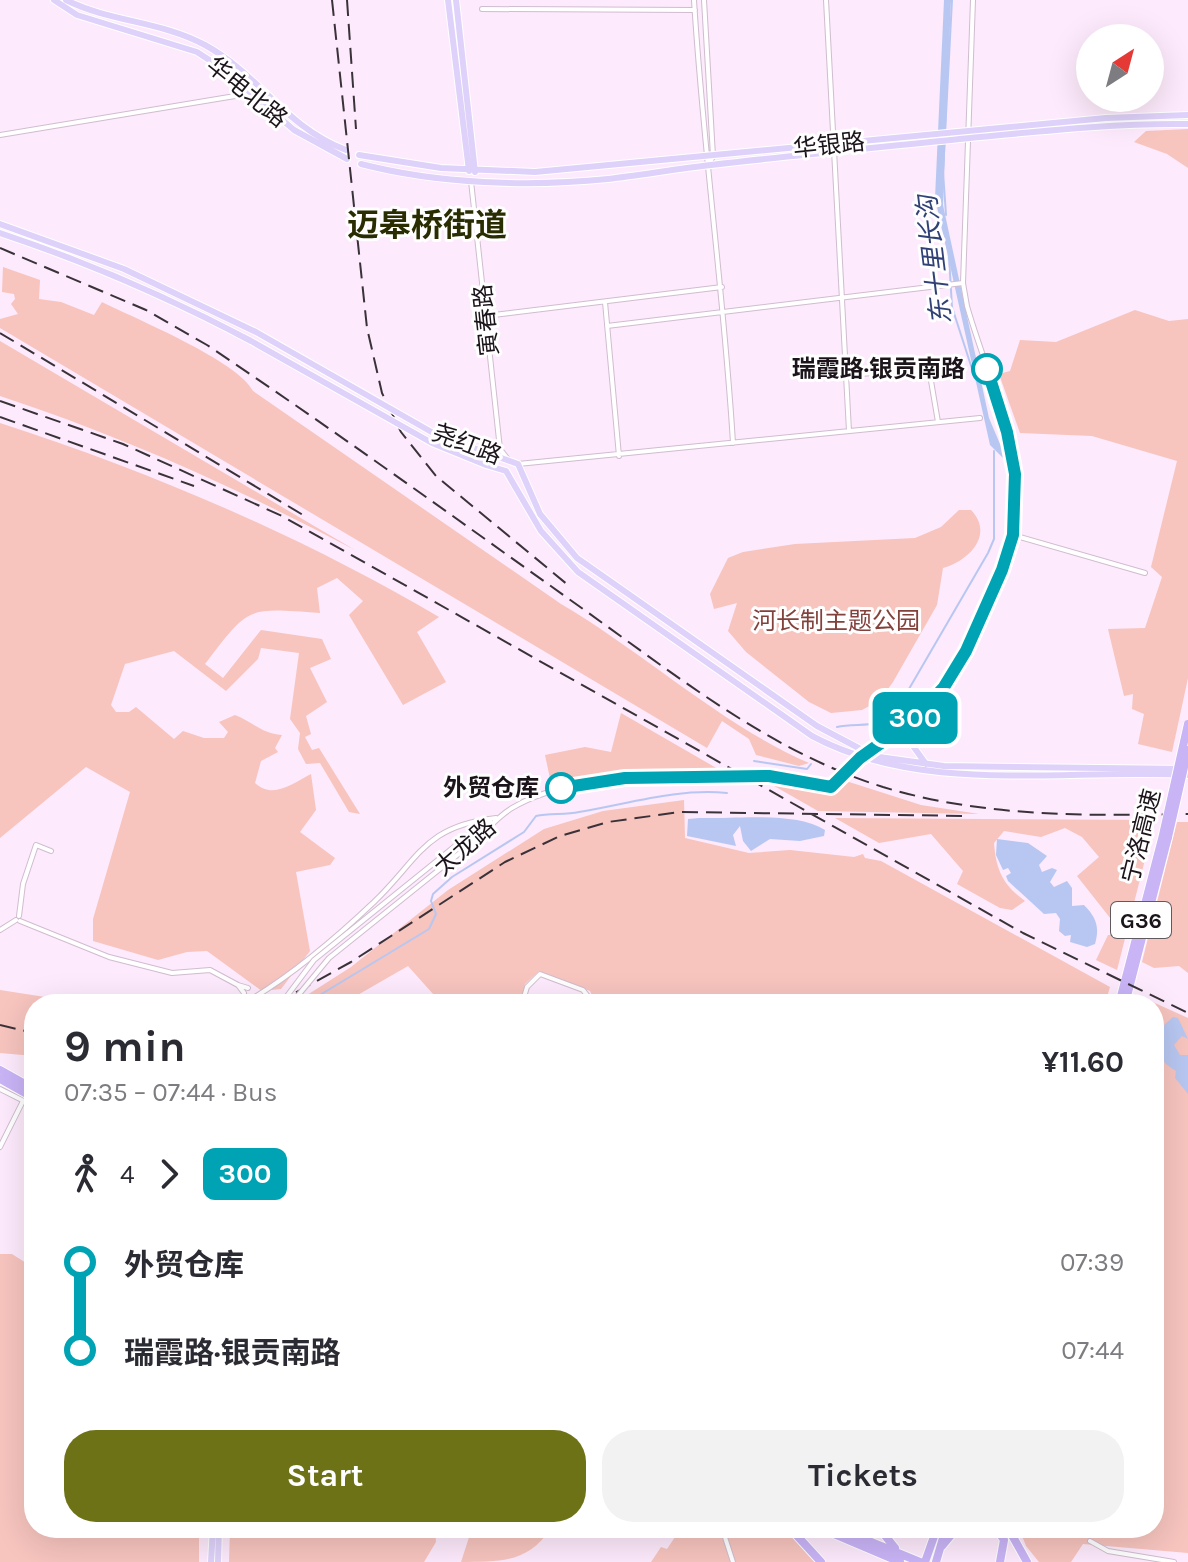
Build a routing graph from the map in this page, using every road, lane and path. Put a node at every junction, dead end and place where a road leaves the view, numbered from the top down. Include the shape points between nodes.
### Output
1 (54, 0) edge
2 (66, 0) edge
3 (448, 0) edge
4 (456, 0) edge
5 (575, 0) edge
6 (694, 0) edge
7 (704, 0) edge
8 (826, 0) edge
9 (973, 0) edge
10 (576, 8) junction
11 (482, 9) dead end
12 (695, 10) junction
13 (256, 85) junction
14 (250, 92) junction
15 (1188, 115) edge
16 (1188, 124) edge
17 (969, 130) junction
18 (0, 135) edge
19 (938, 137) junction
20 (970, 138) junction
21 (835, 148) junction
22 (346, 150) dead end
23 (359, 155) dead end
24 (709, 156) junction
25 (347, 159) dead end
26 (361, 164) dead end
27 (709, 165) junction
28 (472, 173) junction
29 (0, 224) edge
30 (0, 233) edge
31 (963, 283) junction
32 (723, 287) junction
33 (843, 297) junction
34 (605, 302) junction
35 (725, 313) junction
36 (486, 316) junction
37 (607, 326) junction
38 (846, 375) junction
39 (980, 418) dead end
40 (938, 422) junction
41 (849, 431) junction
42 (733, 443) junction
43 (619, 456) junction
44 (507, 458) junction
45 (518, 464) junction
46 (1013, 535) junction
47 (1145, 573) dead end
48 (913, 720) junction
49 (1188, 724) edge
50 (1188, 750) edge
51 (868, 753) junction
52 (860, 758) junction
53 (926, 764) junction
54 (1188, 772) edge
55 (496, 818) junction
56 (1166, 836) junction
57 (51, 851) dead end
58 (19, 919) junction
59 (0, 930) edge
60 (246, 991) dead end
61 (256, 994) edge
62 (288, 994) edge
63 (299, 994) edge
64 (525, 994) edge
65 (586, 994) edge
66 (1125, 994) edge
67 (2, 1074) edge
68 (24, 1080) edge
69 (24, 1084) edge
70 (0, 1089) edge
71 (24, 1090) edge
72 (23, 1101) joint
73 (0, 1147) edge
74 (212, 1538) edge
75 (219, 1538) edge
76 (725, 1538) edge
77 (799, 1538) edge
78 (844, 1538) edge
79 (862, 1538) edge
80 (885, 1538) edge
81 (936, 1538) edge
82 (940, 1538) edge
83 (946, 1538) edge
84 (1003, 1538) edge
85 (1014, 1538) edge
86 (1090, 1541) dead end
87 (935, 1548) junction
88 (211, 1562) edge
89 (218, 1562) edge
90 (733, 1562) edge
91 (821, 1562) edge
92 (900, 1562) edge
93 (921, 1562) edge
94 (936, 1562) edge
95 (1000, 1562) edge
96 (1027, 1562) edge
97 (1174, 1562) edge

1 - 14 main road, 华电北路 via 77,15 197,52
2 - 13 main road, 华电北路 via 185,36 216,51
3 - 28 main road, 寅春路
4 - 28 main road, 寅春路
5 - 10 street
6 - 12 street
7 - 24 street
8 - 21 street
9 - 17 street
10 - 11 street
10 - 12 street
12 - 24 street
13 - 14 street
13 - 22 main road, 华电北路 via 289,118
14 - 18 street
14 - 25 main road, 华电北路 via 294,130
15 - 17 main road, 华银路
16 - 20 main road, 华银路 via 1106,125
17 - 19 main road, 华银路
17 - 20 street
19 - 20 main road, 华银路
19 - 21 main road, 华银路
20 - 31 street
21 - 24 main road, 华银路
21 - 27 main road, 华银路
21 - 33 street
23 - 28 main road
24 - 27 street
24 - 28 main road, 华银路 via 591,169
26 - 28 main road via 399,173
27 - 28 main road, 华银路 via 606,179 525,182
27 - 32 street
28 - 36 street, 寅春路
29 - 44 main road, 尧红路, bridge via 124,269 256,332 435,434
30 - 52 main road, 尧红路, bridge via 122,279 251,341 432,443 506,471 541,531 578,572 812,736
31 - 33 street
31 - 46 street via 1010,448 1016,490
32 - 34 street
32 - 35 street
33 - 35 street
33 - 38 street
34 - 36 street
34 - 37 street
35 - 37 street
35 - 42 street
36 - 44 street, 寅春路 via 500,449
37 - 43 street
38 - 40 street via 929,369
38 - 41 street
39 - 40 street
40 - 41 street
41 - 42 street
42 - 43 street
43 - 45 street
44 - 45 main road, 尧红路, bridge
45 - 51 main road, 尧红路, bridge via 540,514 577,558 817,726
46 - 47 street
46 - 48 street via 960,663
48 - 51 street
48 - 53 main road via 913,746
49 - 56 highway, 宁洛高速 / G36, bridge
50 - 56 highway, 宁洛高速 / G36, bridge
51 - 52 main road, 太龙路
51 - 53 main road
52 - 54 main road via 958,772
52 - 55 street, 太龙路 via 831,787 769,776 605,779 536,796
53 - 54 main road
55 - 61 street via 462,824 418,850 354,920
55 - 62 street, bridge via 314,960
55 - 63 street, 太龙路, bridge via 476,840 329,958
56 - 66 highway, 宁洛高速 / G36
57 - 58 street via 36,845
58 - 59 street
58 - 60 street via 109,957 172,973 210,970
64 - 65 street via 540,974
67 - 68 highway
67 - 69 highway
67 - 71 highway
70 - 72 street
72 - 73 street
74 - 88 main road
75 - 89 main road
76 - 90 street
77 - 91 highway
78 - 92 highway
79 - 93 highway
80 - 93 highway
81 - 87 highway
82 - 87 highway
83 - 87 highway
84 - 95 highway
85 - 96 highway
86 - 97 street via 1108,1551
87 - 93 highway
87 - 94 highway

